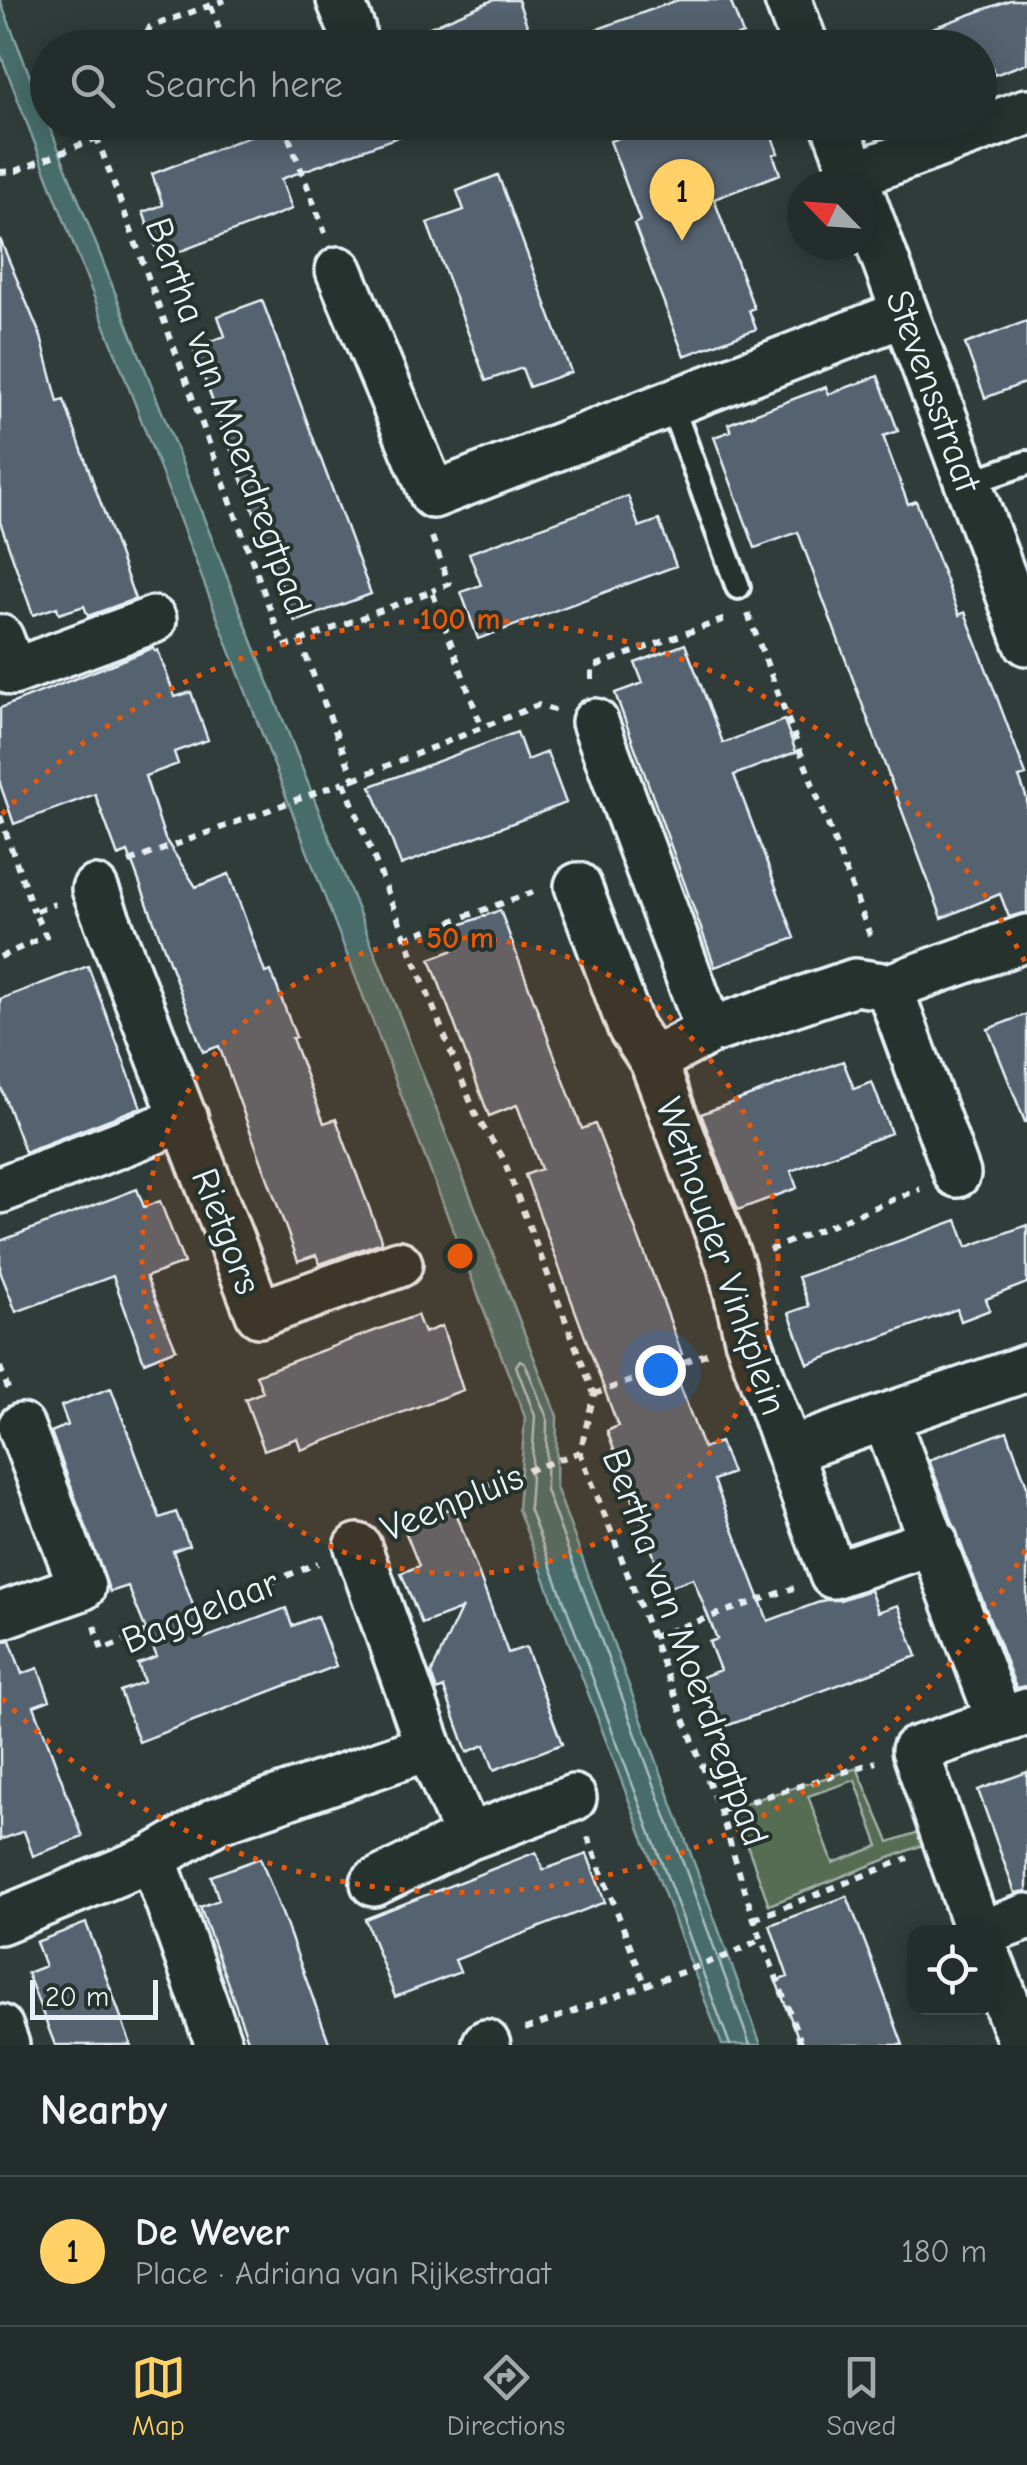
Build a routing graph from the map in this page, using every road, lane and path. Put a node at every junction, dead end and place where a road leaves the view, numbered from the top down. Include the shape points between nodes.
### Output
1 (226, 0) edge
2 (788, 0) edge
3 (211, 6) junction
4 (149, 30) edge
5 (220, 30) edge
6 (799, 30) edge
7 (1027, 112) edge
8 (997, 125) edge
9 (92, 140) edge
10 (98, 140) edge
11 (290, 140) edge
12 (841, 140) edge
13 (963, 140) edge
14 (852, 170) edge
15 (0, 172) edge
16 (877, 178) edge
17 (877, 237) edge
18 (339, 270) joint
19 (905, 313) junction
20 (670, 402) junction
21 (1027, 462) edge
22 (968, 483) junction
23 (433, 494) junction
24 (738, 586) joint
25 (432, 591) junction
26 (153, 620) dead end
27 (0, 638) edge
28 (300, 641) junction
29 (1027, 642) edge
30 (595, 722) dead end
31 (482, 728) dead end
32 (344, 782) junction
33 (284, 803) dead end
34 (0, 816) edge
35 (578, 886) joint
36 (102, 904) dead end
37 (34, 912) dead end
38 (406, 938) junction
39 (1027, 938) edge
40 (889, 986) junction
41 (709, 1032) junction
42 (654, 1061) junction
43 (184, 1120) junction
44 (957, 1174) joint
45 (0, 1190) edge
46 (400, 1264) dead end
47 (731, 1266) junction
48 (748, 1339) junction
49 (1027, 1368) edge
50 (594, 1394) junction
51 (885, 1417) junction
52 (21, 1427) dead end
53 (790, 1450) junction
54 (580, 1452) junction
55 (934, 1541) junction
56 (358, 1547) junction
57 (833, 1575) junction
58 (82, 1587) junction
59 (0, 1616) edge
60 (652, 1636) junction
61 (1014, 1716) edge
62 (429, 1747) junction
63 (916, 1750) junction
64 (573, 1798) joint
65 (720, 1811) junction
66 (468, 1837) junction
67 (946, 1842) junction
68 (153, 1858) junction
69 (374, 1883) dead end
70 (1027, 1918) edge
71 (754, 1919) junction
72 (0, 1921) edge
73 (978, 1925) edge
74 (997, 1927) edge
75 (762, 1939) junction
76 (997, 1980) edge
77 (645, 1984) junction
78 (0, 2028) edge
79 (486, 2044) edge
80 (6, 2045) edge
81 (219, 2045) edge
82 (802, 2045) edge
83 (1023, 2045) edge

1 - 3 path
2 - 6 street
3 - 4 path
3 - 5 path
7 - 8 street
9 - 15 path
10 - 28 path, Bertha van Moerdregtpad via 284,646
11 - 18 path
12 - 14 street, Stevensstraat
13 - 16 street
17 - 19 street, Stevensstraat
18 - 23 street
19 - 20 street
19 - 22 street, Stevensstraat
20 - 23 street
20 - 24 lane
21 - 22 lane
22 - 29 street, Stevensstraat
23 - 25 path via 423,513 449,584
24 - 40 path
25 - 28 path
25 - 31 path
26 - 27 street via 13,672
28 - 32 path, Bertha van Moerdregtpad via 354,779
30 - 41 street
32 - 33 path
32 - 38 path, Bertha van Moerdregtpad
34 - 37 path
35 - 38 path via 560,882
35 - 42 street, Wethouder Vinkplein via 631,1028
36 - 43 street, Rietgors
38 - 50 path, Bertha van Moerdregtpad via 477,1118 502,1156
39 - 40 street
40 - 41 street via 855,982
40 - 44 street
41 - 42 street
42 - 47 street, Wethouder Vinkplein
43 - 45 street, Rietgors
43 - 46 street, Rietgors via 259,1314
44 - 47 path
47 - 48 street, Wethouder Vinkplein
48 - 50 path
48 - 53 street, Wethouder Vinkplein
49 - 51 street, Wethouder Vinkplein
50 - 54 path, Bertha van Moerdregtpad
51 - 53 street, Wethouder Vinkplein
51 - 55 street
52 - 58 street, Baggelaar
53 - 57 street, Wethouder Vinkplein
54 - 56 path, Veenpluis via 379,1524
54 - 60 path, Bertha van Moerdregtpad
55 - 57 street
55 - 61 street
56 - 58 path, Baggelaar via 102,1650
56 - 62 street, Veenpluis
57 - 60 path
58 - 59 street, Baggelaar
60 - 65 path, Bertha van Moerdregtpad
61 - 63 street
62 - 66 street, Veenpluis
62 - 68 street via 216,1820
63 - 65 path
63 - 67 street
64 - 66 street
64 - 77 path
65 - 71 path, Bertha van Moerdregtpad
66 - 69 street
67 - 71 path
67 - 73 street
68 - 72 street
68 - 81 street
70 - 74 street
71 - 75 path, Bertha van Moerdregtpad
75 - 77 path
75 - 82 path, Bertha van Moerdregtpad
76 - 83 street
77 - 79 path
78 - 80 street

